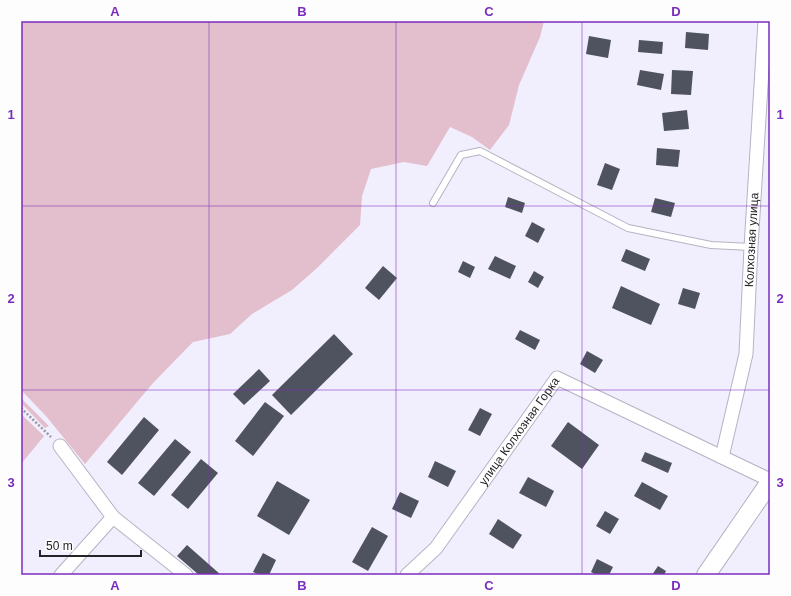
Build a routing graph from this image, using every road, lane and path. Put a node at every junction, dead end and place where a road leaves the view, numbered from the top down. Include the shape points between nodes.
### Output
1 (765, 21) edge
2 (433, 203) dead end
3 (751, 247) junction
4 (21, 408) edge
5 (60, 446) joint
6 (722, 457) junction
7 (770, 481) edge
8 (113, 517) junction
9 (61, 575) edge
10 (186, 575) edge
11 (407, 575) edge
12 (706, 575) edge

1 - 3 street, Колхозная улица
2 - 3 lane via 461,155 480,152 628,228 711,245
3 - 6 street, Колхозная улица via 746,354
4 - 5 path
5 - 8 street
6 - 7 street, улица Колхозная Горка
6 - 11 street, улица Колхозная Горка via 557,378 436,548
7 - 12 main road
8 - 9 street
8 - 10 street

